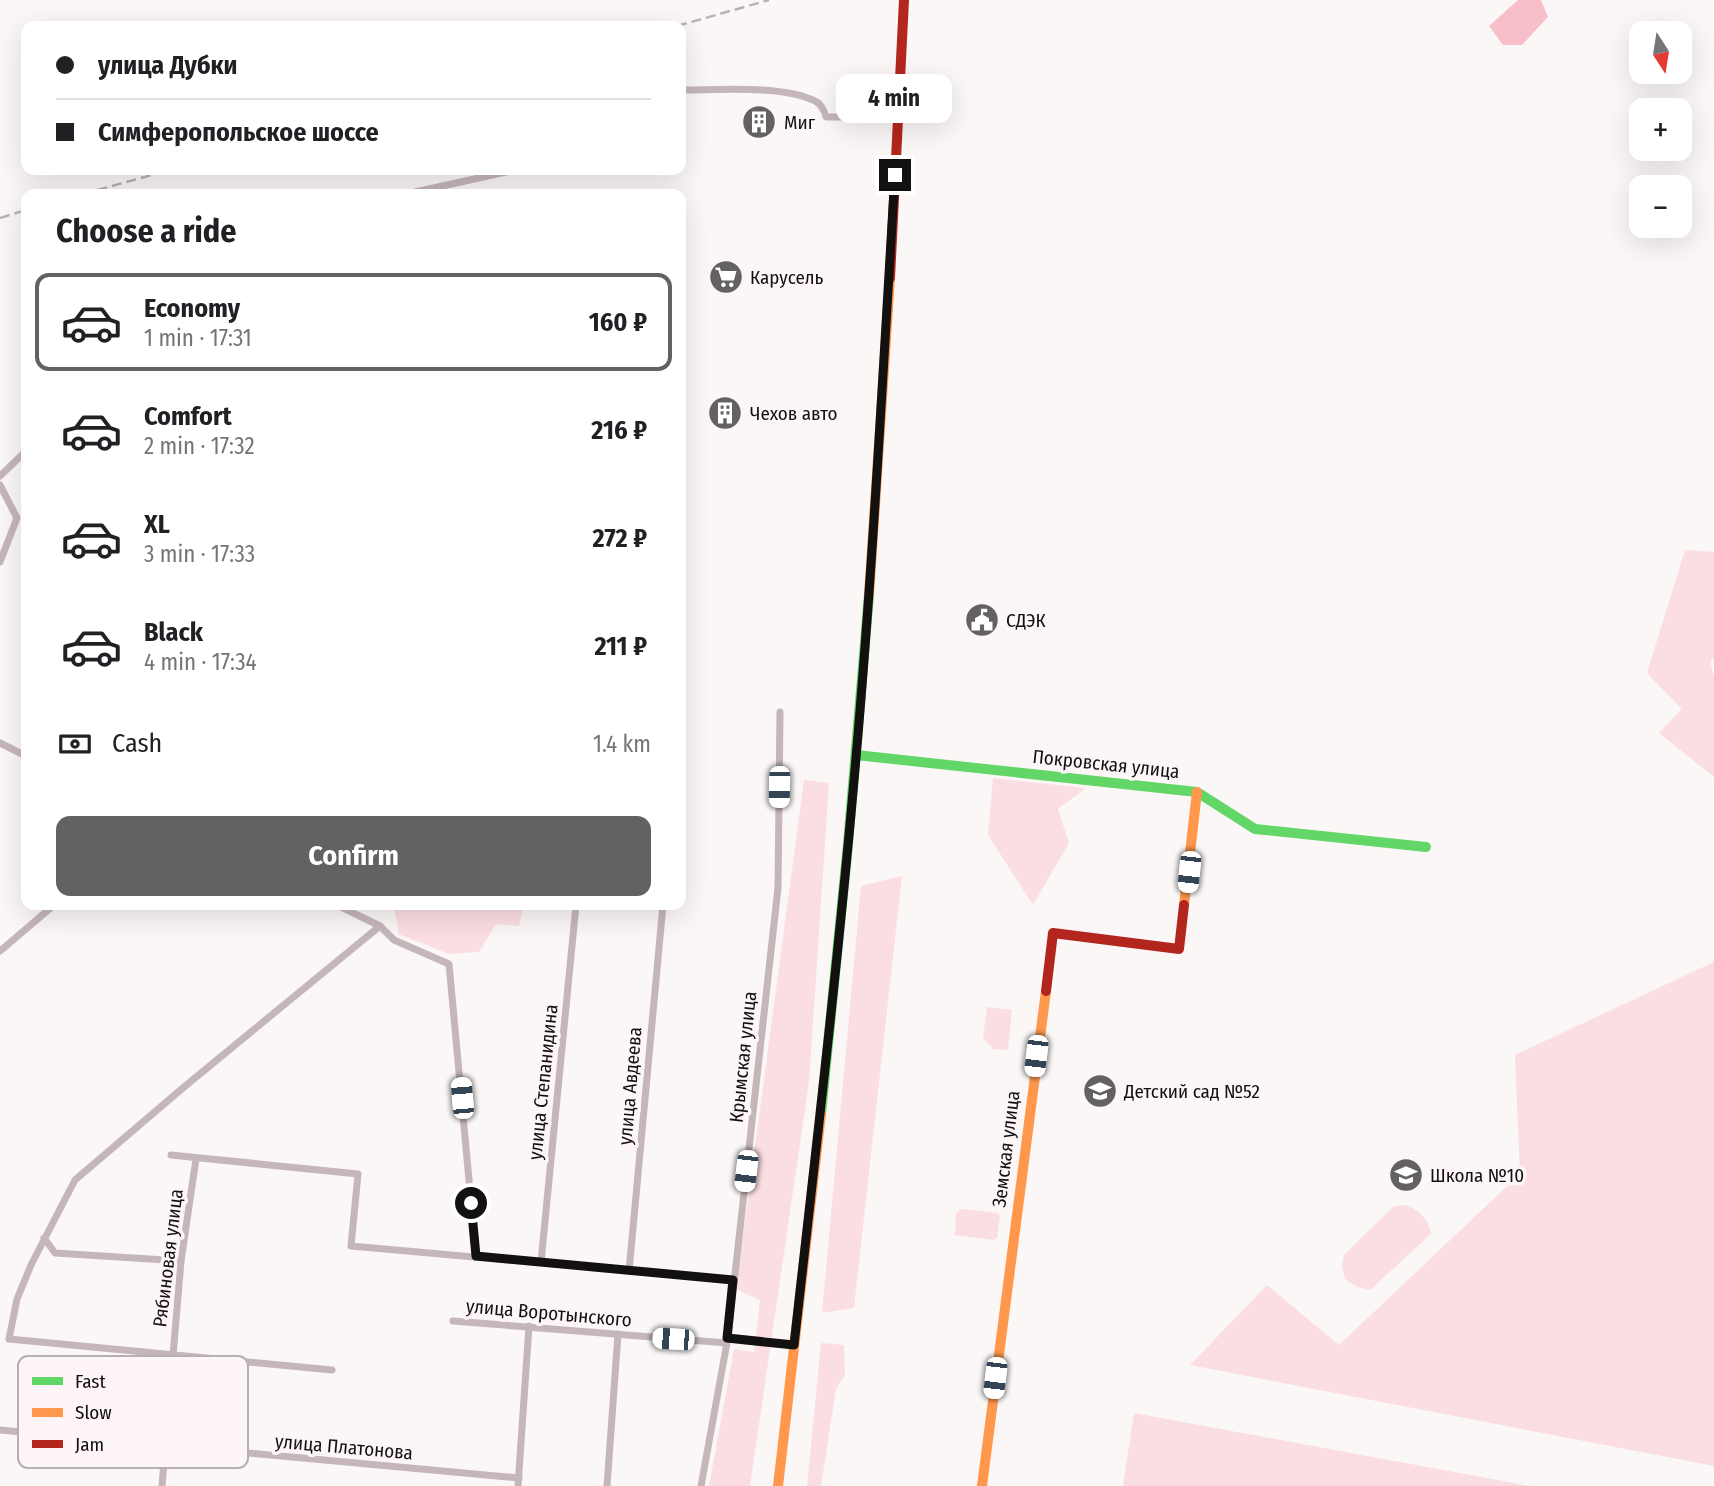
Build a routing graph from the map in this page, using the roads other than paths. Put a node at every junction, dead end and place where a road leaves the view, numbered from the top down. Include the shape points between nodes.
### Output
1 (904, 0) edge
2 (686, 90) edge
3 (897, 117) junction
4 (492, 175) edge
5 (428, 189) edge
6 (21, 456) edge
7 (0, 476) edge
8 (0, 485) edge
9 (0, 562) edge
10 (780, 712) dead end
11 (0, 743) edge
12 (21, 754) edge
13 (856, 755) junction
14 (1197, 792) junction
15 (1426, 848) dead end
16 (48, 910) edge
17 (347, 910) edge
18 (576, 910) edge
19 (663, 910) edge
20 (380, 926) junction
21 (0, 951) edge
22 (171, 1155) dead end
23 (196, 1159) junction
24 (44, 1238) junction
25 (476, 1256) junction
26 (181, 1261) junction
27 (541, 1262) junction
28 (629, 1271) junction
29 (733, 1280) junction
30 (453, 1321) dead end
31 (529, 1326) junction
32 (618, 1334) junction
33 (727, 1340) junction
34 (794, 1345) junction
35 (173, 1356) joint
36 (248, 1363) edge
37 (332, 1370) dead end
38 (0, 1430) edge
39 (18, 1432) edge
40 (248, 1454) edge
41 (164, 1468) edge
42 (518, 1482) edge
43 (162, 1486) edge
44 (607, 1486) edge
45 (701, 1486) edge
46 (778, 1486) edge
47 (982, 1486) edge

1 - 3 main road
2 - 3 street via 789,93 820,104 826,117
3 - 13 main road via 879,454
4 - 5 street
6 - 7 street
8 - 9 street via 17,518
10 - 29 street, Крымская улица via 778,888
11 - 12 street
13 - 14 main road, Покровская улица
13 - 34 main road
14 - 15 main road, Покровская улица via 1255,829
14 - 47 main road, Земская улица via 1179,949 1053,933
16 - 21 street
17 - 20 street
18 - 27 street, улица Степанидина
19 - 28 street, улица Авдеева
20 - 24 street via 75,1180
20 - 25 street via 394,940 449,964
22 - 23 street
23 - 25 street via 358,1174 351,1246
23 - 26 street, Рябиновая улица
24 - 26 street via 55,1253
24 - 35 street via 17,1299 9,1339
25 - 27 street
26 - 35 street, Рябиновая улица
27 - 28 street
28 - 29 street
29 - 33 street, Крымская улица
30 - 31 street, улица Воротынского
31 - 32 street, улица Воротынского
31 - 42 street
32 - 33 street, улица Воротынского
32 - 44 street
33 - 34 street, улица Воротынского
33 - 45 street, Крымская улица
34 - 46 main road
36 - 37 street
38 - 39 street, улица Платонова
40 - 42 street, улица Платонова
41 - 43 street, Рябиновая улица

